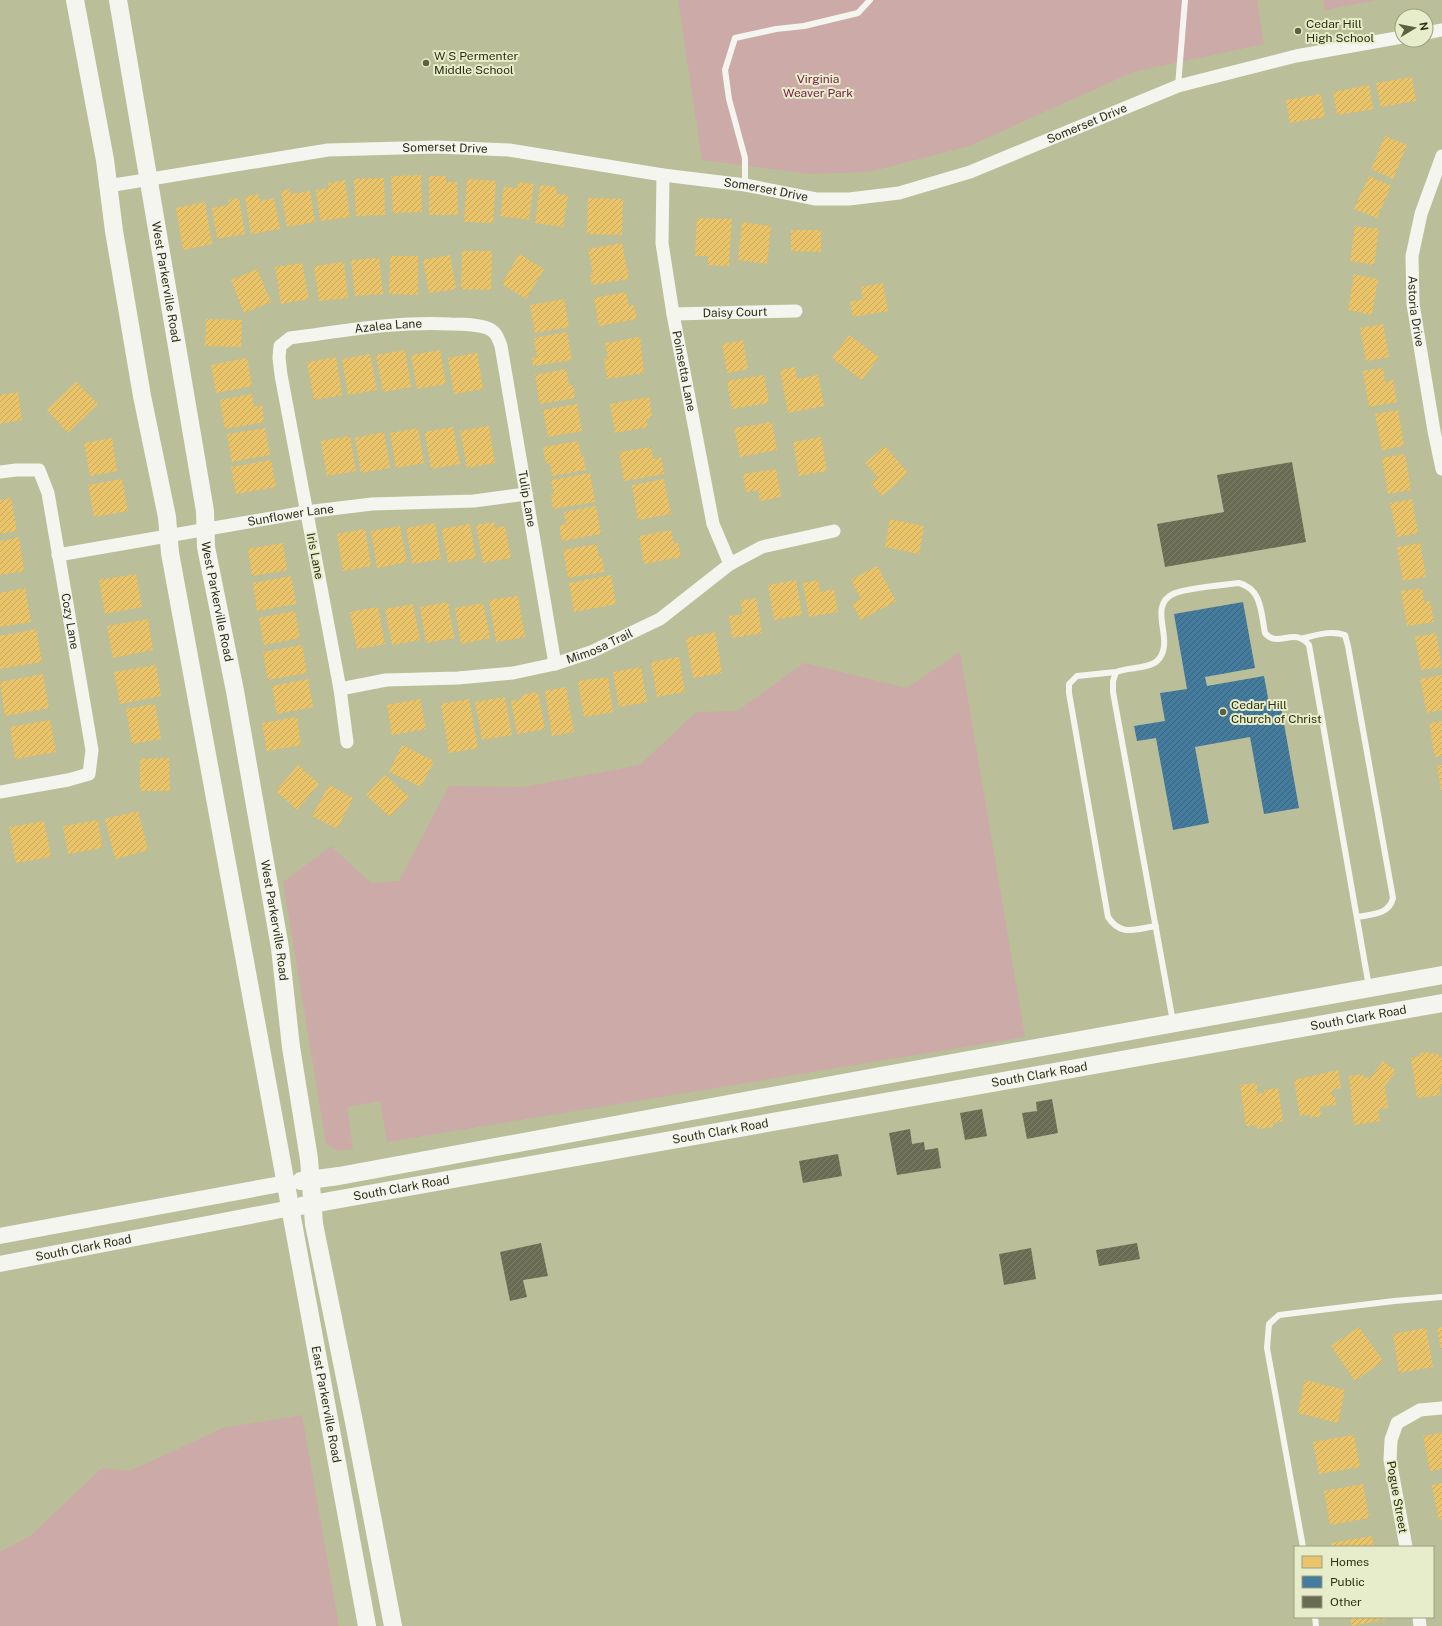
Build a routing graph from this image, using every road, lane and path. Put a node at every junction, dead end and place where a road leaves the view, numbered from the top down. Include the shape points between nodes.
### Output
1 (75, 0) edge
2 (118, 0) edge
3 (870, 0) edge
4 (1185, 0) edge
5 (1394, 38) edge
6 (1178, 86) junction
7 (1442, 156) edge
8 (663, 175) junction
9 (149, 179) junction
10 (745, 185) junction
11 (108, 186) junction
12 (796, 311) dead end
13 (673, 314) junction
14 (497, 335) joint
15 (280, 346) joint
16 (1438, 430) edge
17 (1442, 469) edge
18 (0, 472) edge
19 (526, 494) junction
20 (306, 512) junction
21 (206, 529) junction
22 (834, 531) dead end
23 (168, 536) junction
24 (58, 555) junction
25 (730, 564) junction
26 (1304, 638) junction
27 (555, 664) junction
28 (1116, 672) junction
29 (340, 689) junction
30 (347, 742) dead end
31 (0, 792) edge
32 (1356, 916) junction
33 (1156, 926) junction
34 (1442, 975) edge
35 (1369, 988) junction
36 (1442, 1003) edge
37 (1374, 1015) junction
38 (1173, 1023) junction
39 (1179, 1050) junction
40 (312, 1180) junction
41 (286, 1183) junction
42 (313, 1204) junction
43 (291, 1208) junction
44 (0, 1236) edge
45 (0, 1264) edge
46 (1442, 1297) edge
47 (1442, 1408) edge
48 (1302, 1546) edge
49 (1406, 1546) edge
50 (367, 1626) edge
51 (393, 1626) edge

1 - 11 main road
2 - 9 main road, West Parkerville Road
3 - 10 lane via 858,13 735,38 725,70 729,99 746,158
4 - 6 lane
5 - 6 street, Somerset Drive via 1296,56
6 - 10 street, Somerset Drive via 970,172 899,193 849,199 816,199
7 - 16 street, Astoria Drive via 1421,214 1412,256 1413,304
8 - 9 street, Somerset Drive via 509,150 423,147 328,150
8 - 10 street, Somerset Drive
8 - 13 street, Poinsetta Lane via 662,243
9 - 11 street, Somerset Drive
9 - 21 main road, West Parkerville Road
11 - 23 main road via 142,396 167,517
12 - 13 street, Daisy Court
13 - 25 street, Poinsetta Lane via 713,524
14 - 15 street, Azalea Lane via 488,328 473,324 378,325 290,338
14 - 19 street, Tulip Lane
15 - 20 street, Iris Lane via 281,375
16 - 17 street, Astoria Drive
18 - 24 street, Cozy Lane via 39,470 48,493
19 - 20 street, Sunflower Lane via 474,502 372,504
19 - 27 street, Tulip Lane
20 - 21 street, Sunflower Lane
20 - 29 street, Iris Lane
21 - 23 street, Sunflower Lane
21 - 40 main road, West Parkerville Road via 206,547 235,691 280,948 290,1047
22 - 25 street, Mimosa Trail via 762,547
23 - 24 street, Sunflower Lane
23 - 41 main road via 207,761
24 - 31 street, Cozy Lane via 92,750 89,774
25 - 27 street, Mimosa Trail via 660,619 591,652
26 - 28 lane via 1268,638 1256,593 1248,585 1239,583 1174,593 1162,603 1160,613 1165,641 1158,660 1150,665
26 - 32 lane via 1309,646
26 - 32 lane via 1339,633 1344,635 1348,646 1393,898 1391,906 1385,912
27 - 29 street, Mimosa Trail via 513,673 386,680
28 - 33 lane via 1113,692
28 - 33 lane via 1077,676 1069,684 1069,693 1108,917 1114,926 1122,930
29 - 30 street, Iris Lane
32 - 35 lane
33 - 38 lane
34 - 35 main road, South Clark Road
35 - 37 main road
35 - 38 main road, South Clark Road
36 - 37 main road, South Clark Road
37 - 39 main road, South Clark Road
38 - 39 main road
38 - 40 main road, South Clark Road
39 - 42 main road, South Clark Road
40 - 41 main road, South Clark Road
40 - 42 main road, West Parkerville Road
41 - 43 main road, East Parkerville Road
41 - 44 street, South Clark Road
42 - 43 main road, South Clark Road
42 - 51 main road, East Parkerville Road via 314,1224
43 - 45 street, South Clark Road
43 - 50 main road, East Parkerville Road
46 - 48 lane via 1303,1311 1279,1315 1270,1324 1267,1348
47 - 49 street, Pogue Street via 1420,1410 1398,1423 1391,1440 1390,1460

